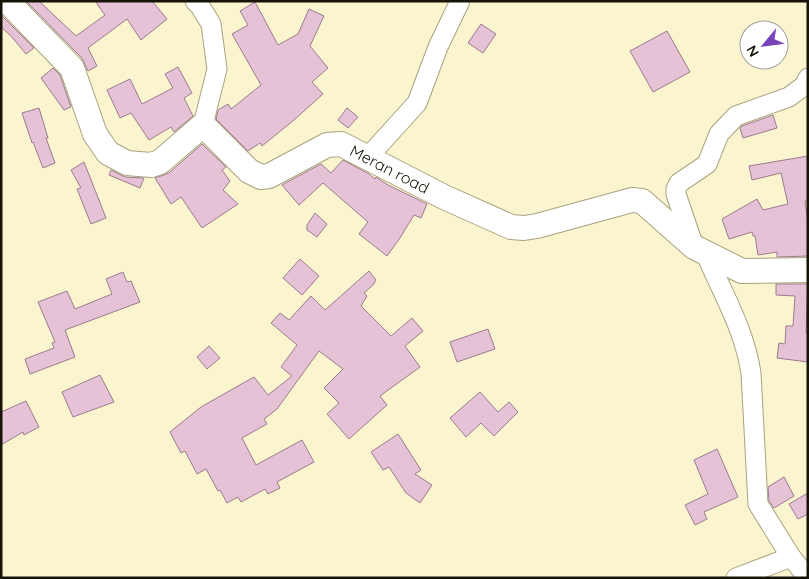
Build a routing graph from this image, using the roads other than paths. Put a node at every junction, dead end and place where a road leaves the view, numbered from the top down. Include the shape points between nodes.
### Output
1 (7, 1) edge
2 (195, 1) edge
3 (460, 1) edge
4 (808, 78) edge
5 (204, 125) junction
6 (368, 157) junction
7 (700, 251) junction
8 (808, 270) edge
9 (791, 557) junction
10 (736, 578) edge
11 (808, 578) edge

1 - 5 street via 72,68 96,134 108,154 127,163 151,165 160,162
2 - 5 street via 211,24 217,69
3 - 6 street via 416,103
4 - 7 street via 805,85 789,97 736,116 719,134 707,164 679,183 676,194
5 - 6 street, Meran road via 249,171 261,177 327,145 341,144
6 - 7 street, Meran road via 444,197 511,227 537,226 632,200 642,201
7 - 8 street, Meran road via 742,271
7 - 9 street via 737,320 747,351 758,504
9 - 10 street
9 - 11 street

